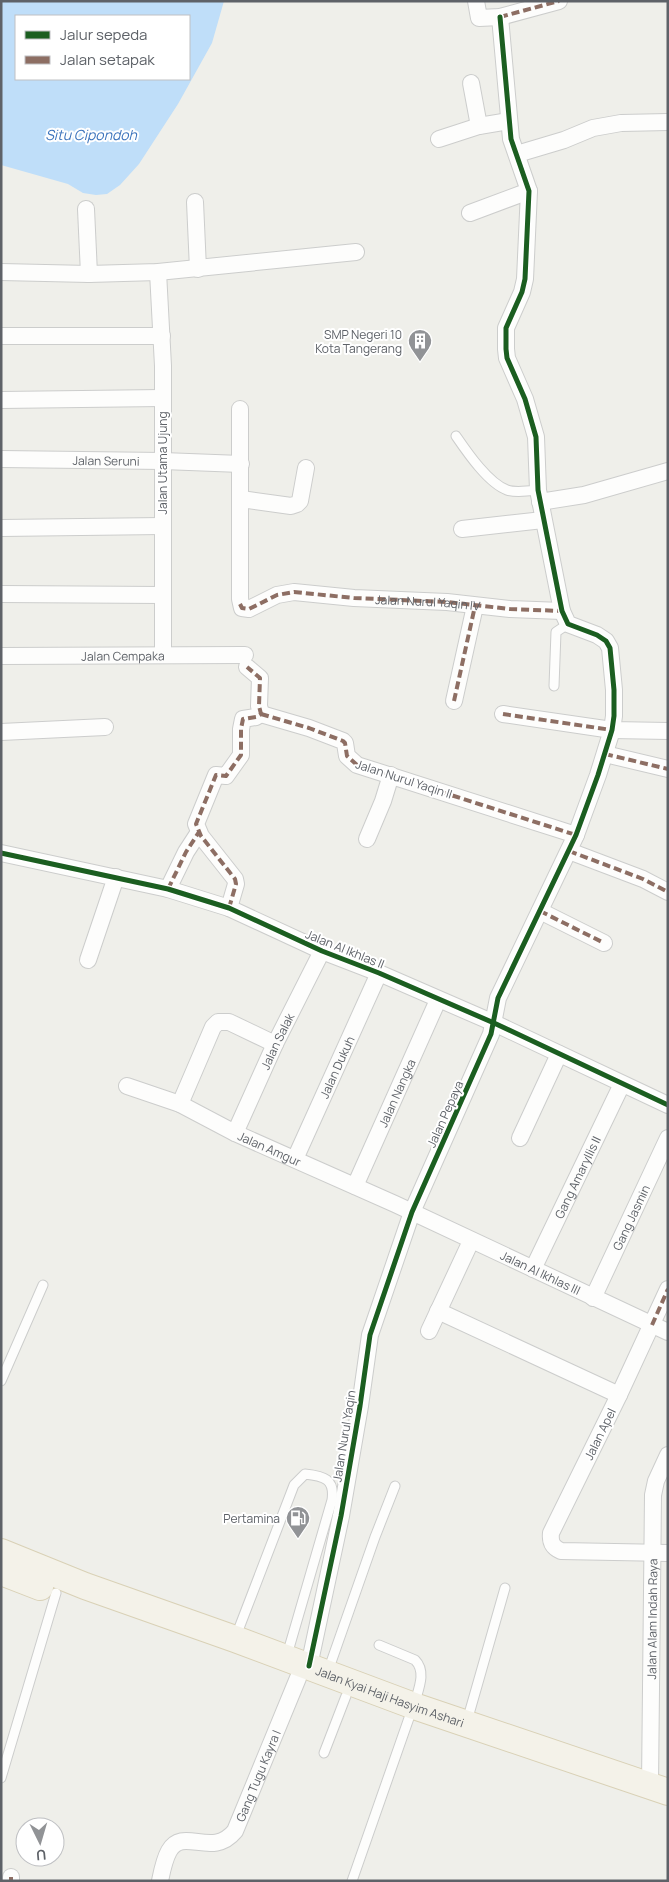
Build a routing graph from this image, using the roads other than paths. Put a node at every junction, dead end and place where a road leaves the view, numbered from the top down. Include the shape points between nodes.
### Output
1 (476, 1) edge
2 (559, 1) edge
3 (500, 17) junction
4 (471, 83) dead end
5 (508, 121) junction
6 (668, 122) edge
7 (479, 126) junction
8 (439, 139) dead end
9 (518, 154) junction
10 (529, 191) junction
11 (195, 202) dead end
12 (86, 209) dead end
13 (470, 213) dead end
14 (356, 252) dead end
15 (198, 269) junction
16 (1, 272) edge
17 (158, 272) junction
18 (89, 274) junction
19 (1, 336) edge
20 (162, 336) junction
21 (162, 398) junction
22 (1, 400) edge
23 (240, 409) dead end
24 (456, 436) dead end
25 (1, 459) edge
26 (163, 460) junction
27 (241, 464) junction
28 (306, 468) dead end
29 (668, 471) edge
30 (539, 496) junction
31 (241, 499) junction
32 (543, 520) junction
33 (162, 526) junction
34 (1, 528) edge
35 (462, 529) dead end
36 (1, 594) edge
37 (162, 595) junction
38 (475, 606) junction
39 (565, 618) junction
40 (163, 654) junction
41 (1, 656) edge
42 (554, 686) dead end
43 (454, 702) dead end
44 (261, 714) junction
45 (503, 714) dead end
46 (105, 728) dead end
47 (612, 730) junction
48 (668, 731) edge
49 (1, 732) edge
50 (605, 754) junction
51 (668, 768) edge
52 (391, 775) junction
53 (199, 832) junction
54 (569, 833) junction
55 (367, 838) dead end
56 (569, 851) junction
57 (2, 855) edge
58 (116, 877) junction
59 (168, 889) junction
60 (668, 892) edge
61 (228, 908) junction
62 (540, 911) junction
63 (604, 943) dead end
64 (322, 951) junction
65 (88, 960) dead end
66 (379, 973) junction
67 (438, 1000) junction
68 (494, 1023) junction
69 (276, 1044) junction
70 (559, 1054) junction
71 (622, 1084) junction
72 (127, 1086) dead end
73 (180, 1104) junction
74 (668, 1105) edge
75 (235, 1133) junction
76 (520, 1138) dead end
77 (668, 1138) edge
78 (295, 1159) junction
79 (355, 1186) junction
80 (412, 1212) junction
81 (471, 1241) junction
82 (533, 1269) junction
83 (43, 1285) dead end
84 (668, 1289) edge
85 (593, 1298) junction
86 (438, 1311) junction
87 (652, 1325) junction
88 (429, 1331) dead end
89 (668, 1332) edge
90 (1, 1381) edge
91 (619, 1395) junction
92 (668, 1455) edge
93 (395, 1486) dead end
94 (1, 1552) edge
95 (660, 1552) edge
96 (1, 1572) edge
97 (505, 1588) dead end
98 (56, 1593) junction
99 (379, 1645) dead end
100 (232, 1647) junction
101 (305, 1669) junction
102 (346, 1696) junction
103 (412, 1712) junction
104 (467, 1724) junction
105 (324, 1753) dead end
106 (1, 1778) edge
107 (659, 1796) edge
108 (160, 1881) edge
109 (352, 1881) edge

1 - 3 street via 479,18
2 - 3 street
3 - 5 street
4 - 7 street
5 - 7 street
5 - 9 street
6 - 9 street via 621,123 593,128
7 - 8 street
9 - 10 street
10 - 13 street
10 - 30 street via 525,279 508,320 505,338 507,358 525,399 536,437
11 - 15 street
12 - 18 street
14 - 15 street
15 - 17 street
16 - 18 street
17 - 18 street
17 - 20 street, Jalan Utama Ujung
19 - 20 street
20 - 21 street, Jalan Utama Ujung
21 - 22 street
21 - 26 street, Jalan Utama Ujung
23 - 27 street
24 - 30 lane via 492,480 507,490
25 - 26 street, Jalan Seruni
26 - 27 street, Jalan Seruni
26 - 33 street, Jalan Utama Ujung
27 - 31 street
28 - 31 street via 297,504 291,506
29 - 30 street via 584,495
30 - 32 street
31 - 38 street, Jalan Nurul Yaqin IV via 242,608 249,610 277,595 294,592
32 - 35 street
32 - 39 street
33 - 34 street
33 - 37 street, Jalan Utama Ujung
36 - 37 street
37 - 40 street, Jalan Utama Ujung
38 - 39 street, Jalan Nurul Yaqin IV
38 - 43 street
39 - 42 lane via 556,632
39 - 47 street, Jalan Nurul Yaqin IV via 606,640 610,648 614,690
40 - 41 street, Jalan Cempaka
40 - 44 street, Jalan Cempaka via 246,661 260,678
44 - 52 street, Jalan Nurul Yaqin II via 343,741 351,761
44 - 53 street via 243,719 241,755 226,776 216,775 196,824
45 - 47 street
46 - 49 street
47 - 48 street
47 - 50 street, Jalan Nurul Yaqin IV
50 - 51 street
50 - 54 street, Jalan Nurul Yaqin IV
52 - 54 street, Jalan Nurul Yaqin II
52 - 55 street
53 - 59 street
53 - 61 street via 235,879
54 - 56 street, Jalan Pepaya
56 - 60 street
56 - 62 street, Jalan Pepaya
57 - 58 street, Jalan Al Ikhlas II
58 - 59 street, Jalan Al Ikhlas II
58 - 65 street
59 - 61 street, Jalan Al Ikhlas II
61 - 64 street, Jalan Al Ikhlas II
62 - 63 street
62 - 68 street, Jalan Pepaya via 498,998
64 - 66 street, Jalan Al Ikhlas II
64 - 69 street, Jalan Salak
66 - 67 street, Jalan Al Ikhlas II
66 - 78 street, Jalan Dukuh
67 - 68 street, Jalan Al Ikhlas II
67 - 79 street, Jalan Nangka
68 - 70 street, Jalan Al Ikhlas II
68 - 80 street, Jalan Pepaya
69 - 73 street via 224,1020 218,1022
69 - 75 street, Jalan Salak
70 - 71 street, Jalan Al Ikhlas II
70 - 76 street
71 - 74 street, Jalan Al Ikhlas II
71 - 82 street, Gang Amaryllis II
72 - 73 street, Jalan Amgur
73 - 75 street, Jalan Amgur
75 - 78 street, Jalan Amgur
77 - 85 street, Gang Jasmin
78 - 79 street, Jalan Amgur
79 - 80 street, Jalan Amgur
80 - 81 street, Jalan Al Ikhlas III
80 - 101 street, Jalan Nurul Yaqin via 370,1335 341,1516
81 - 82 street, Jalan Al Ikhlas III
81 - 86 street
82 - 85 street, Jalan Al Ikhlas III
83 - 90 lane
84 - 87 street, Jalan Apel
85 - 87 street, Jalan Al Ikhlas III
86 - 88 street
86 - 91 street
87 - 89 street, Jalan Al Ikhlas III
87 - 91 street, Jalan Apel
91 - 95 street, Jalan Apel via 551,1533 552,1544 561,1551
92 - 95 street, Jalan Alam Indah Raya via 653,1495
93 - 101 lane via 375,1537
94 - 100 main road, Jalan Kyai Haji Hasyim Ashari
95 - 107 street, Jalan Alam Indah Raya
96 - 98 main road, Jalan Kyai Haji Hasyim Ashari
97 - 104 lane
98 - 100 main road, Jalan Kyai Haji Hasyim Ashari
98 - 106 lane
99 - 103 lane via 420,1664 421,1676
100 - 101 main road, Jalan Kyai Haji Hasyim Ashari
100 - 101 lane via 294,1485 305,1474 324,1479 332,1486 332,1500
101 - 102 main road, Jalan Kyai Haji Hasyim Ashari
101 - 103 main road, Jalan Kyai Haji Hasyim Ashari
101 - 108 street, Gang Tugu Kayra I via 235,1831 219,1843 176,1843 169,1850
102 - 103 main road, Jalan Kyai Haji Hasyim Ashari
102 - 105 lane
103 - 104 main road, Jalan Kyai Haji Hasyim Ashari
103 - 107 main road, Jalan Kyai Haji Hasyim Ashari
103 - 109 lane
104 - 107 main road, Jalan Kyai Haji Hasyim Ashari

